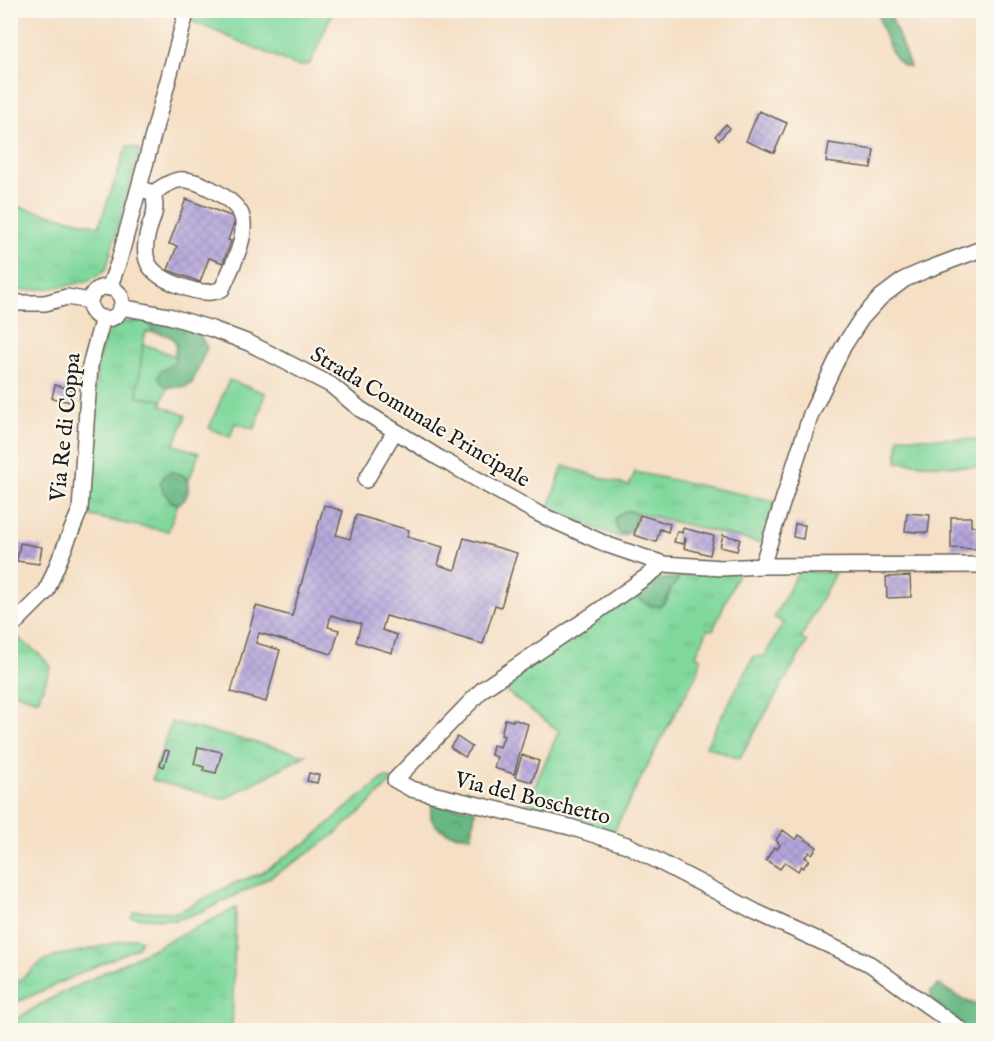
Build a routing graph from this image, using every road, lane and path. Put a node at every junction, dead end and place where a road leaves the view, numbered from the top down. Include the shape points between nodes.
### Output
1 (187, 10) edge
2 (146, 190) junction
3 (984, 248) edge
4 (108, 288) junction
5 (90, 301) junction
6 (10, 303) edge
7 (121, 308) junction
8 (103, 318) junction
9 (395, 431) junction
10 (366, 480) dead end
11 (664, 564) junction
12 (984, 565) edge
13 (762, 566) junction
14 (10, 627) edge
15 (961, 1030) edge

1 - 2 street
2 - 2 street via 180,179 192,181 230,201 241,213 242,241 222,289 216,292 183,287 149,266 145,253 155,209
2 - 4 street
3 - 13 street via 905,279 861,319 811,414
4 - 5 street via 96,290
4 - 7 street via 118,293
5 - 6 street via 68,297 45,303
5 - 8 street via 92,310
7 - 8 street via 116,315
7 - 9 street, Strada Comunale Principale via 169,316 249,343 331,385
8 - 14 street, Via Re di Coppa via 90,366 80,510 46,592
9 - 10 street
9 - 11 street, Strada Comunale Principale via 539,514 608,545
11 - 13 street, Strada Comunale Principale
11 - 15 street, Via del Boschetto via 483,689 395,780 411,789 570,826 627,845 756,912 870,964
12 - 13 street, Strada Comunale Principale

